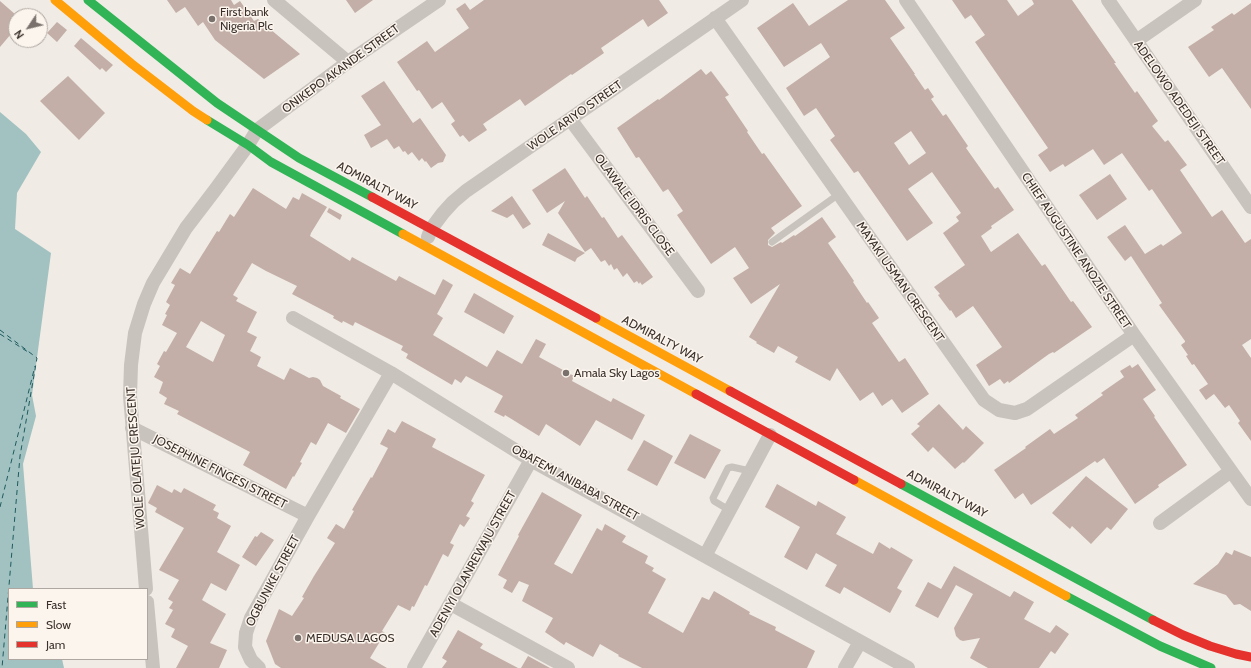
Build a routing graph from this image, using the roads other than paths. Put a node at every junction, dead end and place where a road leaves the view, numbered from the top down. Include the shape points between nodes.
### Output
1 (55, 0) edge
2 (88, 0) edge
3 (274, 0) edge
4 (439, 0) edge
5 (742, 0) edge
6 (906, 0) edge
7 (1108, 0) edge
8 (1195, 0) edge
9 (716, 18) junction
10 (1136, 41) junction
11 (348, 62) junction
12 (570, 119) junction
13 (257, 130) junction
14 (248, 145) junction
15 (839, 194) junction
16 (1251, 207) edge
17 (431, 229) junction
18 (772, 242) dead end
19 (424, 246) junction
20 (698, 291) dead end
21 (294, 318) dead end
22 (1134, 335) junction
23 (391, 373) junction
24 (132, 428) junction
25 (770, 434) junction
26 (531, 460) junction
27 (750, 471) junction
28 (1231, 472) junction
29 (1251, 499) edge
30 (729, 510) junction
31 (308, 516) junction
32 (1160, 523) dead end
33 (705, 556) junction
34 (146, 588) edge
35 (451, 604) junction
36 (148, 615) edge
37 (860, 642) junction
38 (1251, 657) edge
39 (1192, 665) edge
40 (152, 668) edge
41 (259, 668) edge
42 (414, 668) edge
43 (568, 668) edge
44 (845, 668) edge
45 (908, 668) edge
46 (1212, 668) edge

1 - 14 main road via 193,111
2 - 13 main road, ADMIRALTY WAY via 217,103
3 - 11 street
4 - 11 street, ONIKEPO AKANDE STREET
5 - 9 street, WOLE ARIYO STREET
6 - 22 street, CHIEF AUGUSTINE ANOZIE STREET
7 - 10 street, ADELOWO ADEDEJI STREET
8 - 10 street
9 - 12 street, WOLE ARIYO STREET
9 - 15 street, MAYAKI USMAN CRESCENT
10 - 16 street, ADELOWO ADEDEJI STREET
11 - 13 street, ONIKEPO AKANDE STREET
12 - 17 street, WOLE ARIYO STREET via 466,191 443,213
12 - 20 street, OLAWALE IDRIS CLOSE
13 - 14 street, ONIKEPO AKANDE STREET
13 - 17 main road, ADMIRALTY WAY via 299,158
14 - 19 main road via 271,162
14 - 24 street, WOLE OLATEJU CRESCENT via 186,228 153,282 136,333 131,365
15 - 18 lane
15 - 22 street, MAYAKI USMAN CRESCENT via 984,400 999,410 1015,413 1027,409
17 - 19 street, WOLE ARIYO STREET
17 - 38 main road, ADMIRALTY WAY via 1152,619 1210,646
19 - 25 main road
21 - 23 street, OBAFEMI ANIBABA STREET
22 - 28 street, CHIEF AUGUSTINE ANOZIE STREET
23 - 26 street, OBAFEMI ANIBABA STREET
23 - 31 street
24 - 31 street, JOSEPHINE FINGESI STREET
24 - 34 street, WOLE OLATEJU CRESCENT
25 - 27 street
25 - 39 main road
26 - 33 street, OBAFEMI ANIBABA STREET
26 - 35 street, ADENIYI OLANREWAJU STREET
27 - 30 street
27 - 30 lane via 730,467 725,474 713,500
28 - 29 street, CHIEF AUGUSTINE ANOZIE STREET
28 - 32 street
30 - 33 street
31 - 41 street, OGBUNIKE STREET via 251,618 246,633 245,647 251,660
33 - 37 street, OBAFEMI ANIBABA STREET
35 - 42 street, ADENIYI OLANREWAJU STREET
35 - 43 street
36 - 40 street
37 - 44 street
37 - 45 street, OBAFEMI ANIBABA STREET
39 - 46 main road

